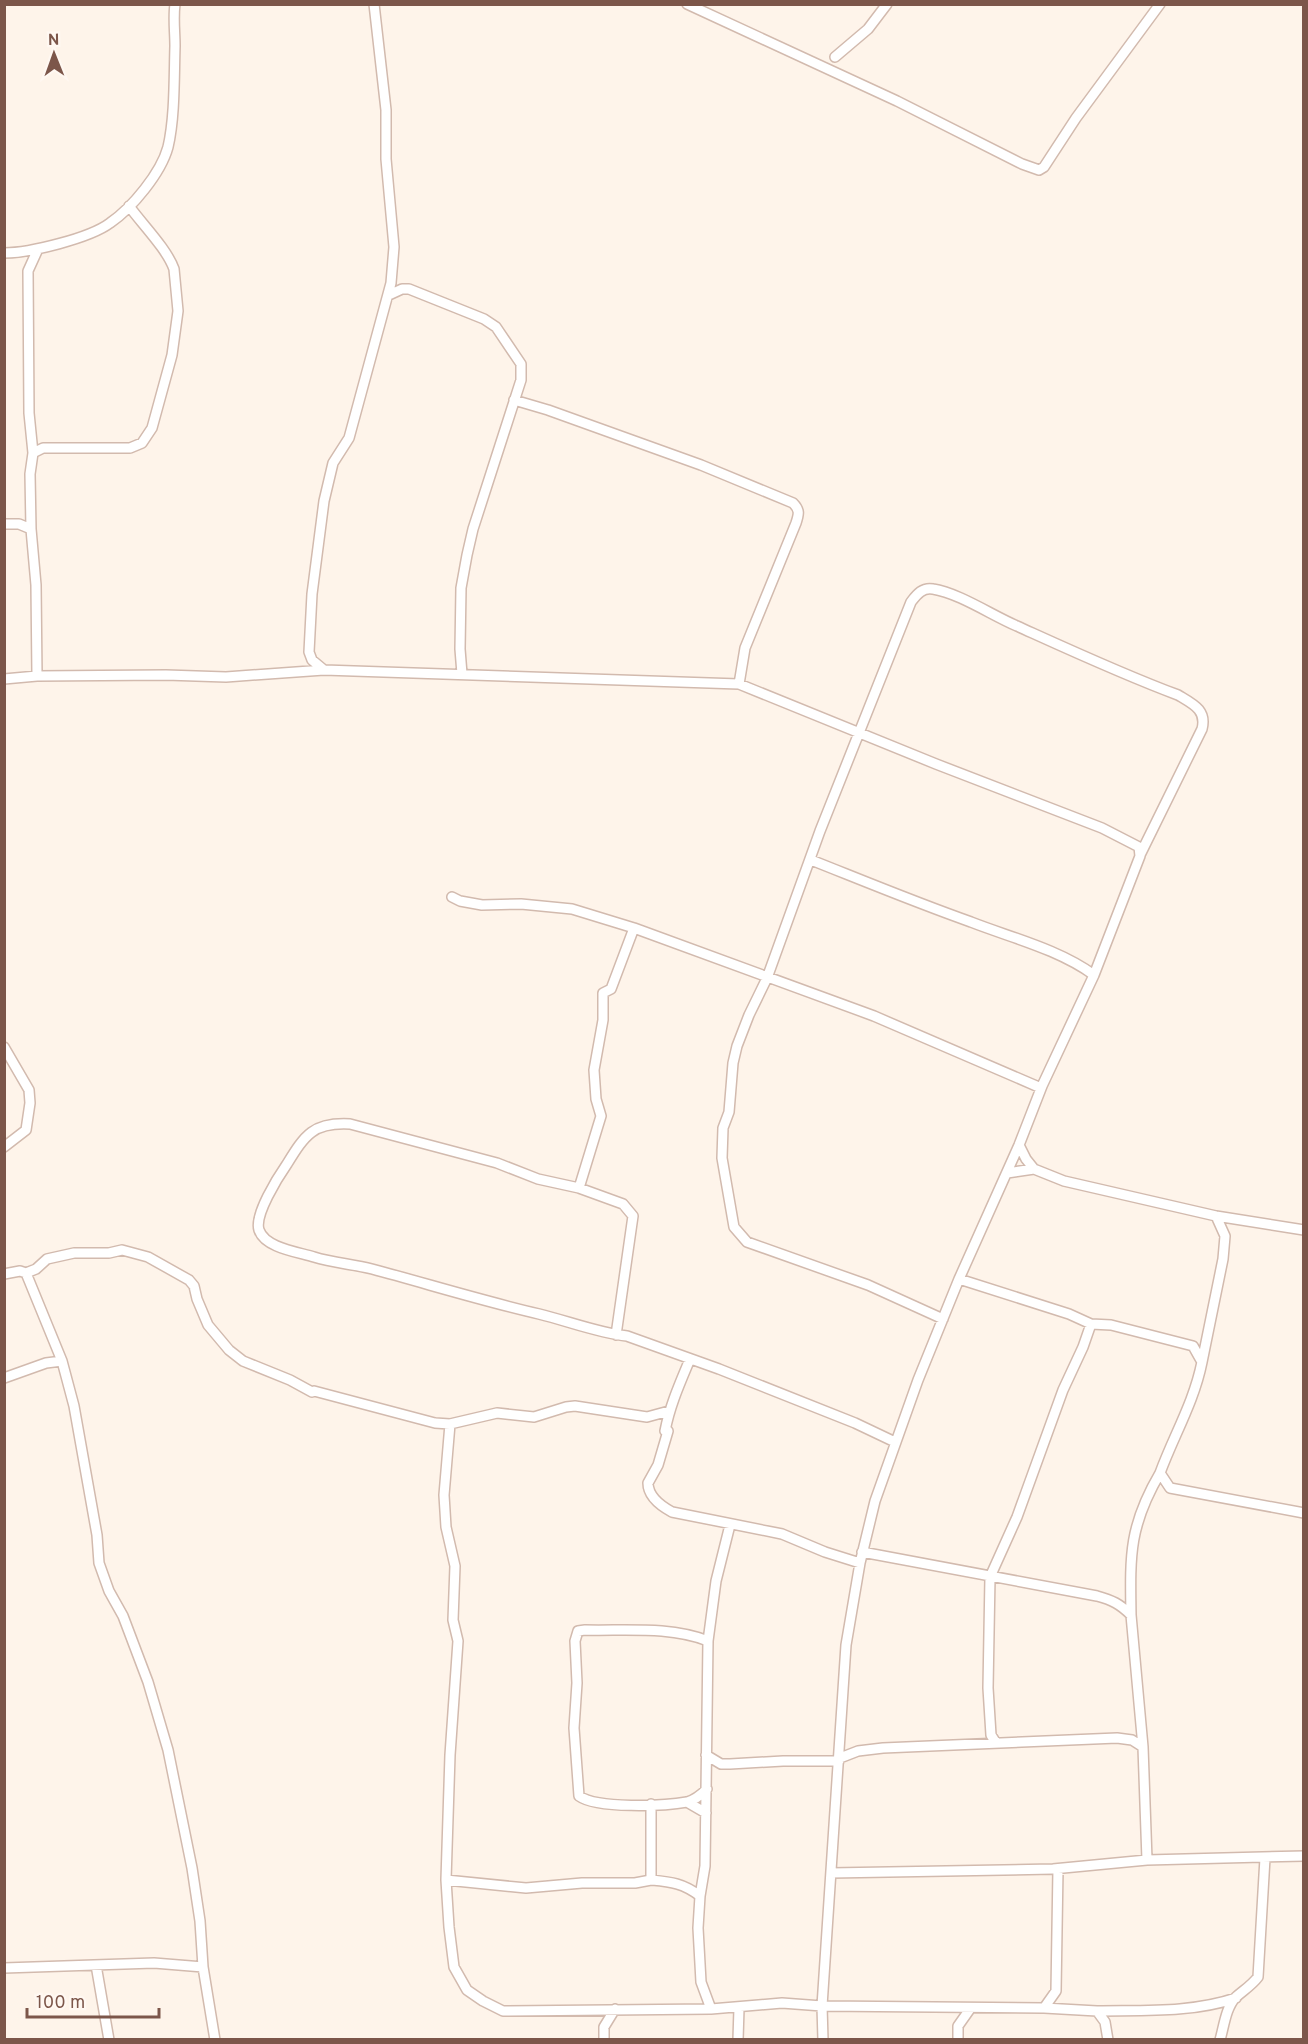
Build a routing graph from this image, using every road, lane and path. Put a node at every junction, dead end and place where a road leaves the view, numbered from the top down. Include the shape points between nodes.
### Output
1 (175, 4) edge
2 (374, 4) edge
3 (687, 4) edge
4 (887, 4) edge
5 (1160, 4) edge
6 (835, 57) dead end
7 (129, 206) junction
8 (38, 249) junction
9 (4, 253) edge
10 (389, 295) junction
11 (514, 400) junction
12 (33, 453) junction
13 (4, 524) edge
14 (31, 529) junction
15 (324, 670) junction
16 (462, 674) junction
17 (37, 676) junction
18 (4, 679) edge
19 (739, 684) junction
20 (859, 733) junction
21 (1140, 856) junction
22 (811, 860) junction
23 (452, 897) dead end
24 (634, 928) junction
25 (1094, 975) junction
26 (766, 978) junction
27 (4, 1047) edge
28 (1041, 1088) junction
29 (1019, 1145) junction
30 (4, 1147) edge
31 (1034, 1169) junction
32 (1007, 1173) junction
33 (579, 1188) junction
34 (1216, 1216) junction
35 (1239, 1220) junction
36 (1304, 1230) edge
37 (1225, 1236) junction
38 (26, 1273) junction
39 (4, 1274) edge
40 (960, 1279) junction
41 (943, 1319) junction
42 (1091, 1324) junction
43 (616, 1335) junction
44 (1206, 1341) junction
45 (1193, 1346) junction
46 (690, 1359) junction
47 (62, 1361) junction
48 (1202, 1362) junction
49 (4, 1378) edge
50 (669, 1411) junction
51 (450, 1424) junction
52 (895, 1442) junction
53 (1160, 1473) junction
54 (1170, 1488) junction
55 (1149, 1492) junction
56 (1304, 1513) edge
57 (730, 1525) junction
58 (862, 1552) junction
59 (860, 1563) junction
60 (990, 1577) junction
61 (1131, 1615) junction
62 (708, 1641) junction
63 (993, 1739) junction
64 (1143, 1747) junction
65 (706, 1755) junction
66 (840, 1760) junction
67 (721, 1764) junction
68 (706, 1774) junction
69 (707, 1790) junction
70 (687, 1802) junction
71 (651, 1804) junction
72 (706, 1813) junction
73 (1304, 1856) edge
74 (1265, 1858) junction
75 (1148, 1860) junction
76 (1058, 1869) junction
77 (831, 1873) junction
78 (446, 1880) junction
79 (651, 1880) junction
80 (700, 1896) junction
81 (96, 1965) junction
82 (203, 1967) junction
83 (4, 1968) edge
84 (1236, 1998) junction
85 (822, 2006) junction
86 (739, 2007) junction
87 (943, 2008) junction
88 (1044, 2008) junction
89 (615, 2009) junction
90 (711, 2009) junction
91 (970, 2009) junction
92 (1097, 2011) junction
93 (958, 2026) junction
94 (109, 2040) edge
95 (215, 2040) edge
96 (603, 2040) edge
97 (738, 2040) edge
98 (823, 2040) edge
99 (958, 2040) edge
100 (1108, 2040) edge
101 (1220, 2040) edge

1 - 7 street via 168,146 157,172
2 - 10 street via 384,81 393,227
3 - 5 street via 1039,170
4 - 6 street via 868,29
7 - 8 street via 93,233
7 - 12 street via 174,269 176,334 152,428 142,443 130,448 43,448
8 - 9 street
8 - 12 street via 28,271
10 - 11 street via 409,289 496,327 521,364 521,380
10 - 15 street via 349,438 333,463 319,526 309,652
11 - 16 street via 467,555 461,588
11 - 19 street via 735,478 798,508 796,523 745,648
12 - 14 street
13 - 14 street
14 - 17 street
15 - 16 street
15 - 17 street via 226,677
16 - 19 street
17 - 18 street
19 - 20 street
20 - 21 street via 1102,828 1139,847
20 - 21 street via 915,596 926,588 953,596 1178,695 1202,712 1202,729
20 - 22 street
21 - 25 street
22 - 25 street via 1039,947
22 - 26 street
23 - 24 street via 482,904 572,909
24 - 26 street
24 - 33 street via 611,989 603,993 603,1020 594,1070 601,1116
25 - 28 street
26 - 28 street via 874,1017
26 - 41 street via 737,1046 729,1112 723,1128 722,1158 734,1227 747,1242 868,1285
27 - 30 street via 29,1090 30,1103 26,1130
28 - 29 street
29 - 31 street
29 - 32 street
31 - 32 street
31 - 34 street via 1064,1181
32 - 40 street
33 - 43 street via 623,1204 633,1216
33 - 43 street via 350,1124 323,1125 302,1139 265,1204 258,1229 274,1246
34 - 35 street
34 - 37 street
35 - 36 street
35 - 37 street
37 - 44 street via 1224,1259
38 - 39 street
38 - 47 street
38 - 51 street via 47,1259 74,1252 122,1250 148,1257 189,1280 208,1325 243,1361 312,1392
40 - 41 street
40 - 42 street
41 - 52 street
42 - 45 street via 1111,1325
42 - 60 street
43 - 46 street
44 - 45 street
44 - 48 street
45 - 48 street
46 - 50 street
46 - 52 street
47 - 49 street
47 - 82 street via 87,1472 99,1563 144,1671 168,1750 192,1868
48 - 53 street via 1191,1401
50 - 51 street via 647,1417 575,1406 534,1417 497,1413
50 - 57 street via 668,1431 648,1483 650,1494 672,1512
51 - 78 street via 444,1495 455,1566 453,1620 459,1641
52 - 58 street via 874,1501
53 - 54 street
53 - 55 street
54 - 55 street
54 - 56 street
55 - 61 street via 1136,1523 1130,1559
57 - 59 street via 783,1534
57 - 62 street via 716,1581
58 - 59 street
58 - 60 street
59 - 66 street via 846,1645
60 - 61 street via 1114,1601
60 - 63 street via 988,1688
61 - 64 street
62 - 65 street
62 - 71 street via 657,1631 585,1630 576,1635 574,1728 579,1796 586,1801 621,1806
63 - 64 street via 1118,1738
63 - 66 street via 984,1743 873,1749
64 - 75 street
65 - 67 street
65 - 68 street
66 - 67 street
66 - 77 street
67 - 68 street
68 - 69 street
69 - 70 street
69 - 72 street
70 - 71 street
70 - 72 street
71 - 79 street
72 - 80 street
73 - 74 street
74 - 75 street
74 - 84 street via 1258,1977
75 - 76 street
76 - 77 street
76 - 88 street via 1056,1991
77 - 85 street
78 - 79 street via 526,1888
78 - 89 street via 454,1967 467,1990 503,2011
79 - 80 street via 679,1883
80 - 90 street via 701,1982
81 - 82 street via 154,1963
81 - 83 street
81 - 94 street
82 - 95 street
84 - 92 street via 1197,2007
84 - 101 street
85 - 86 street via 782,2003
85 - 87 street
85 - 98 street
86 - 90 street
86 - 97 street
87 - 91 street
87 - 93 street
88 - 91 street
88 - 92 street
89 - 90 street
89 - 96 street via 604,2027
91 - 93 street
92 - 100 street via 1105,2022
93 - 99 street

